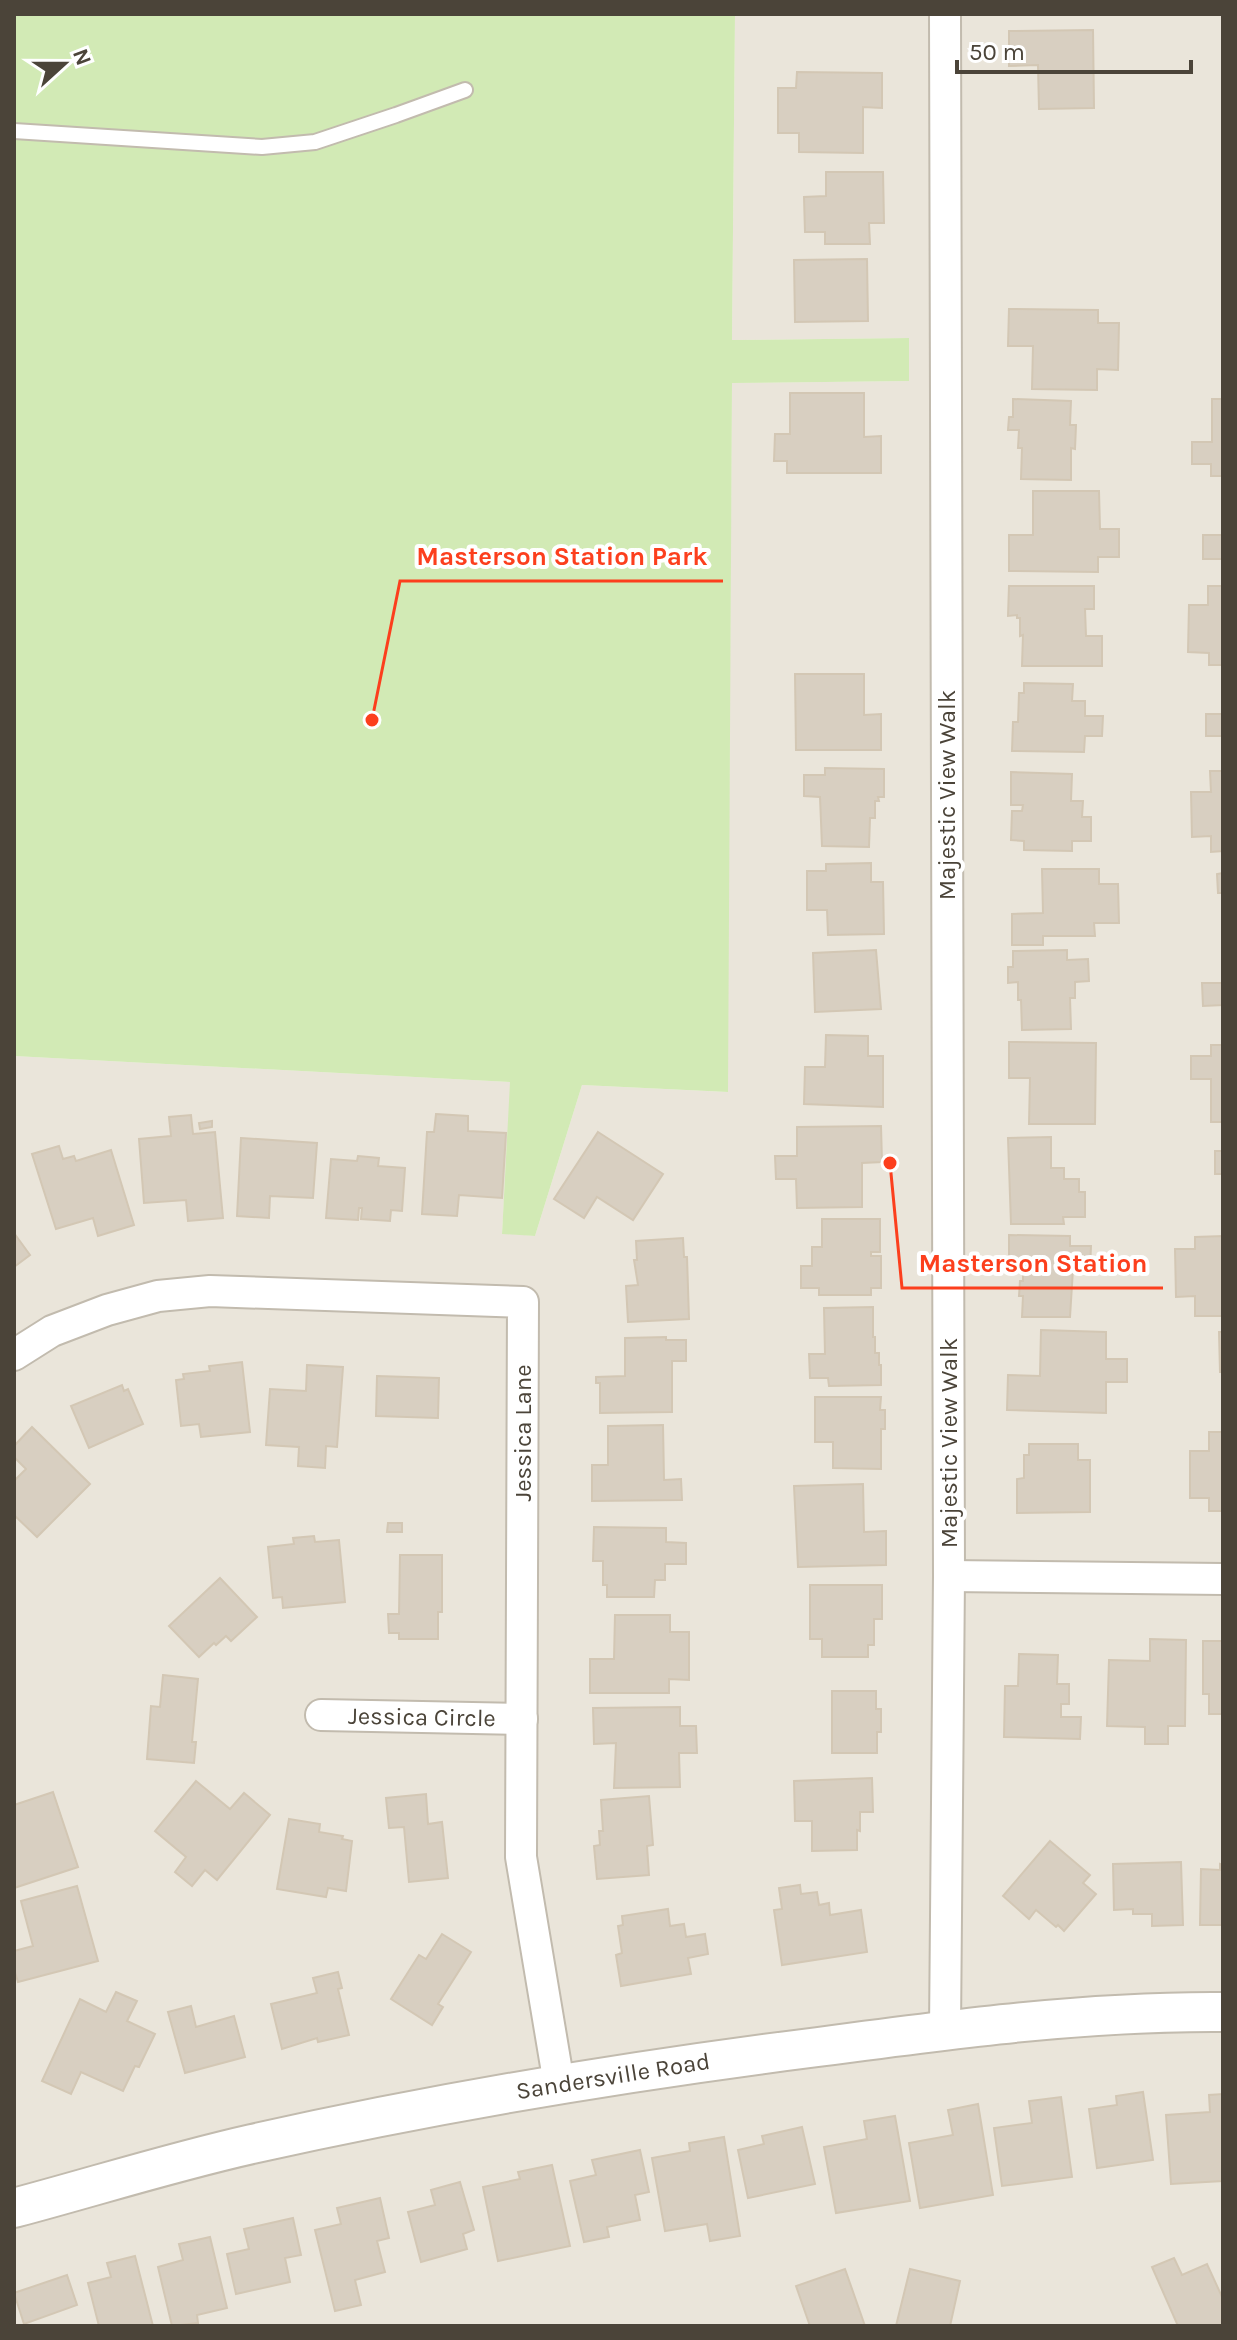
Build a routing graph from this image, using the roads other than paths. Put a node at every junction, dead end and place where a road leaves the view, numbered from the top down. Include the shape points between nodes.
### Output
1 (945, 14) edge
2 (465, 90) dead end
3 (14, 131) edge
4 (14, 1355) edge
5 (949, 1576) junction
6 (1223, 1579) edge
7 (321, 1715) dead end
8 (522, 1719) junction
9 (1223, 2012) edge
10 (945, 2030) junction
11 (559, 2084) junction
12 (14, 2208) edge

1 - 5 street, Majestic View Walk
2 - 3 lane via 315,142 262,147
4 - 8 street, Jessica Lane via 52,1331 158,1296 210,1291 523,1302
5 - 6 street, Majestic View Walk
5 - 10 street, Majestic View Walk
7 - 8 street, Jessica Circle
8 - 11 street, Jessica Lane via 521,1857
9 - 10 street, Sandersville Road via 1097,2015
10 - 11 street, Sandersville Road
11 - 12 street, Sandersville Road via 249,2145

